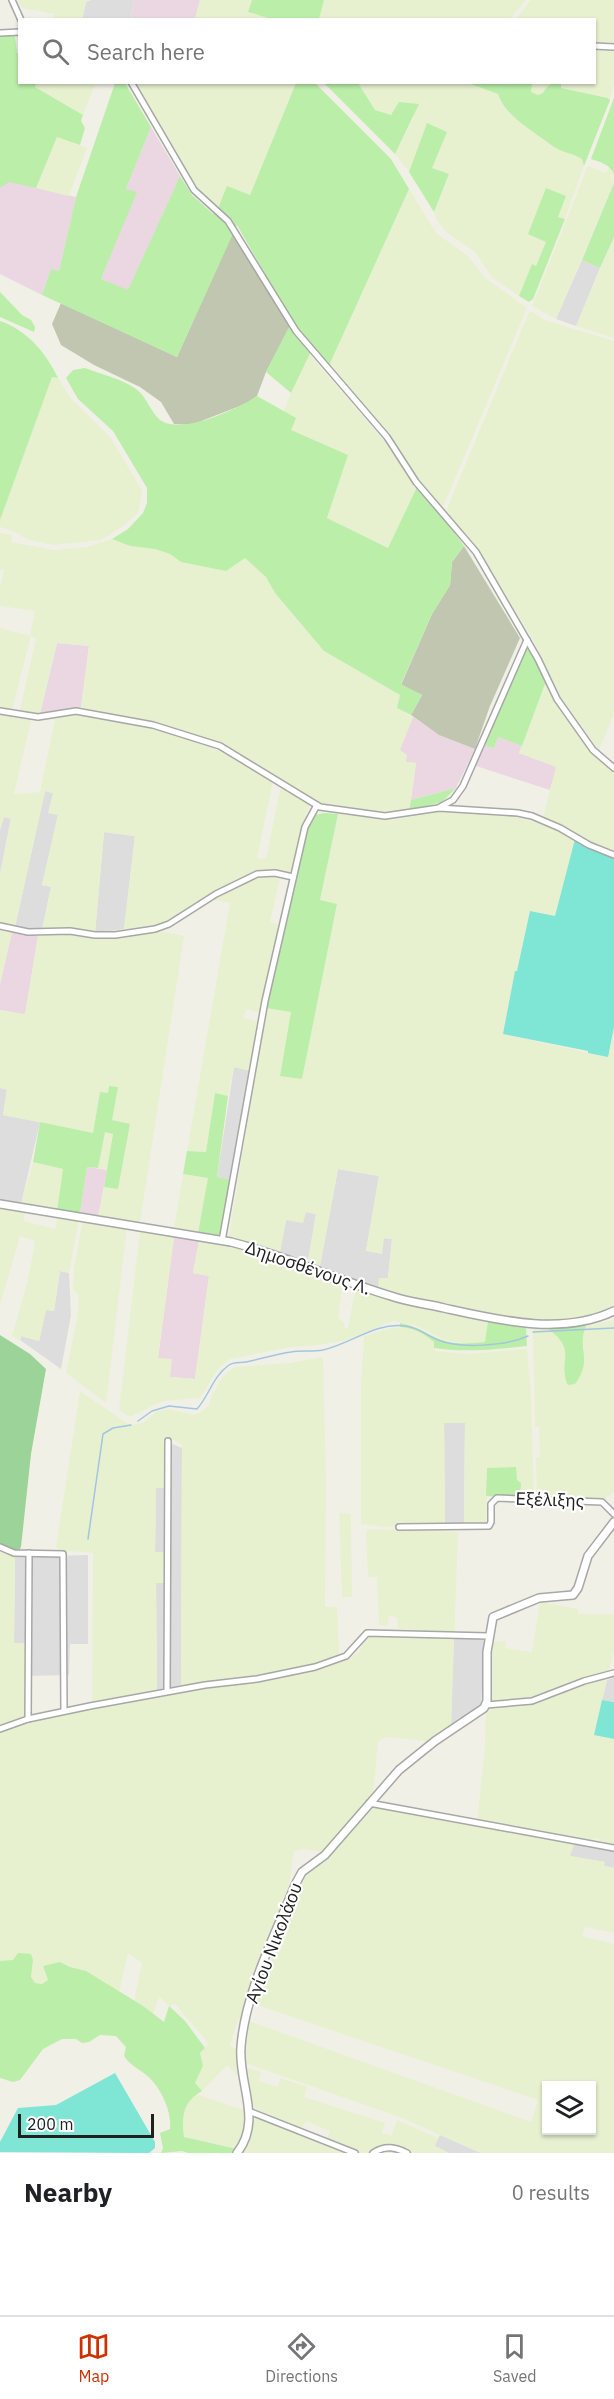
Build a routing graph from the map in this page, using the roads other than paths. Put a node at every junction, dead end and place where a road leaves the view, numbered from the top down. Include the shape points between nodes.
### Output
1 (12, 0) edge
2 (20, 18) edge
3 (18, 32) edge
4 (0, 33) edge
5 (596, 46) edge
6 (614, 47) edge
7 (132, 84) edge
8 (527, 640) junction
9 (0, 711) edge
10 (614, 768) edge
11 (317, 805) junction
12 (438, 808) junction
13 (614, 855) edge
14 (293, 878) junction
15 (0, 926) edge
16 (0, 1204) edge
17 (222, 1241) junction
18 (614, 1311) edge
19 (168, 1441) dead end
20 (614, 1514) edge
21 (614, 1522) edge
22 (399, 1527) dead end
23 (0, 1547) edge
24 (29, 1553) junction
25 (488, 1636) junction
26 (614, 1673) edge
27 (167, 1691) junction
28 (486, 1705) junction
29 (64, 1711) junction
30 (28, 1719) junction
31 (0, 1729) edge
32 (369, 1803) junction
33 (614, 1848) edge
34 (251, 2112) junction
35 (237, 2153) edge
36 (355, 2153) edge
37 (373, 2153) edge
38 (407, 2153) edge

1 - 2 street
3 - 4 street
5 - 6 street
7 - 8 street via 194,190 228,221 296,331 387,437 416,482 476,552
8 - 10 street via 584,738
8 - 12 street via 463,786 453,800
9 - 11 street via 38,717 90,712 185,734 234,753
11 - 12 street via 385,816
11 - 14 street via 305,827
12 - 13 street via 532,816
14 - 15 street via 257,874 155,929 95,935 28,932
14 - 17 street via 265,1001
16 - 17 street, Δημοσθένους Λ.
17 - 18 street, Δημοσθένους Λ. via 268,1252 392,1297 486,1317 569,1323 586,1322
19 - 27 street
20 - 22 street, Εξέλιξης via 602,1502 497,1498 491,1504 489,1526
21 - 25 street via 588,1556 573,1595 539,1598 500,1613 493,1617
23 - 24 street via 14,1553
24 - 29 street via 63,1554
24 - 30 street
25 - 27 street via 368,1633 351,1652 328,1663 257,1679
25 - 28 street
26 - 28 street via 532,1701
27 - 29 street
28 - 32 street, Αγίου Νικολάου via 418,1754
29 - 30 street
30 - 31 street
32 - 33 street
32 - 34 street, Αγίου Νικολάου via 325,1855 303,1872 261,1971 241,2049
34 - 35 street, Αγίου Νικολάου via 246,2139
34 - 36 street
37 - 38 street via 393,2147

